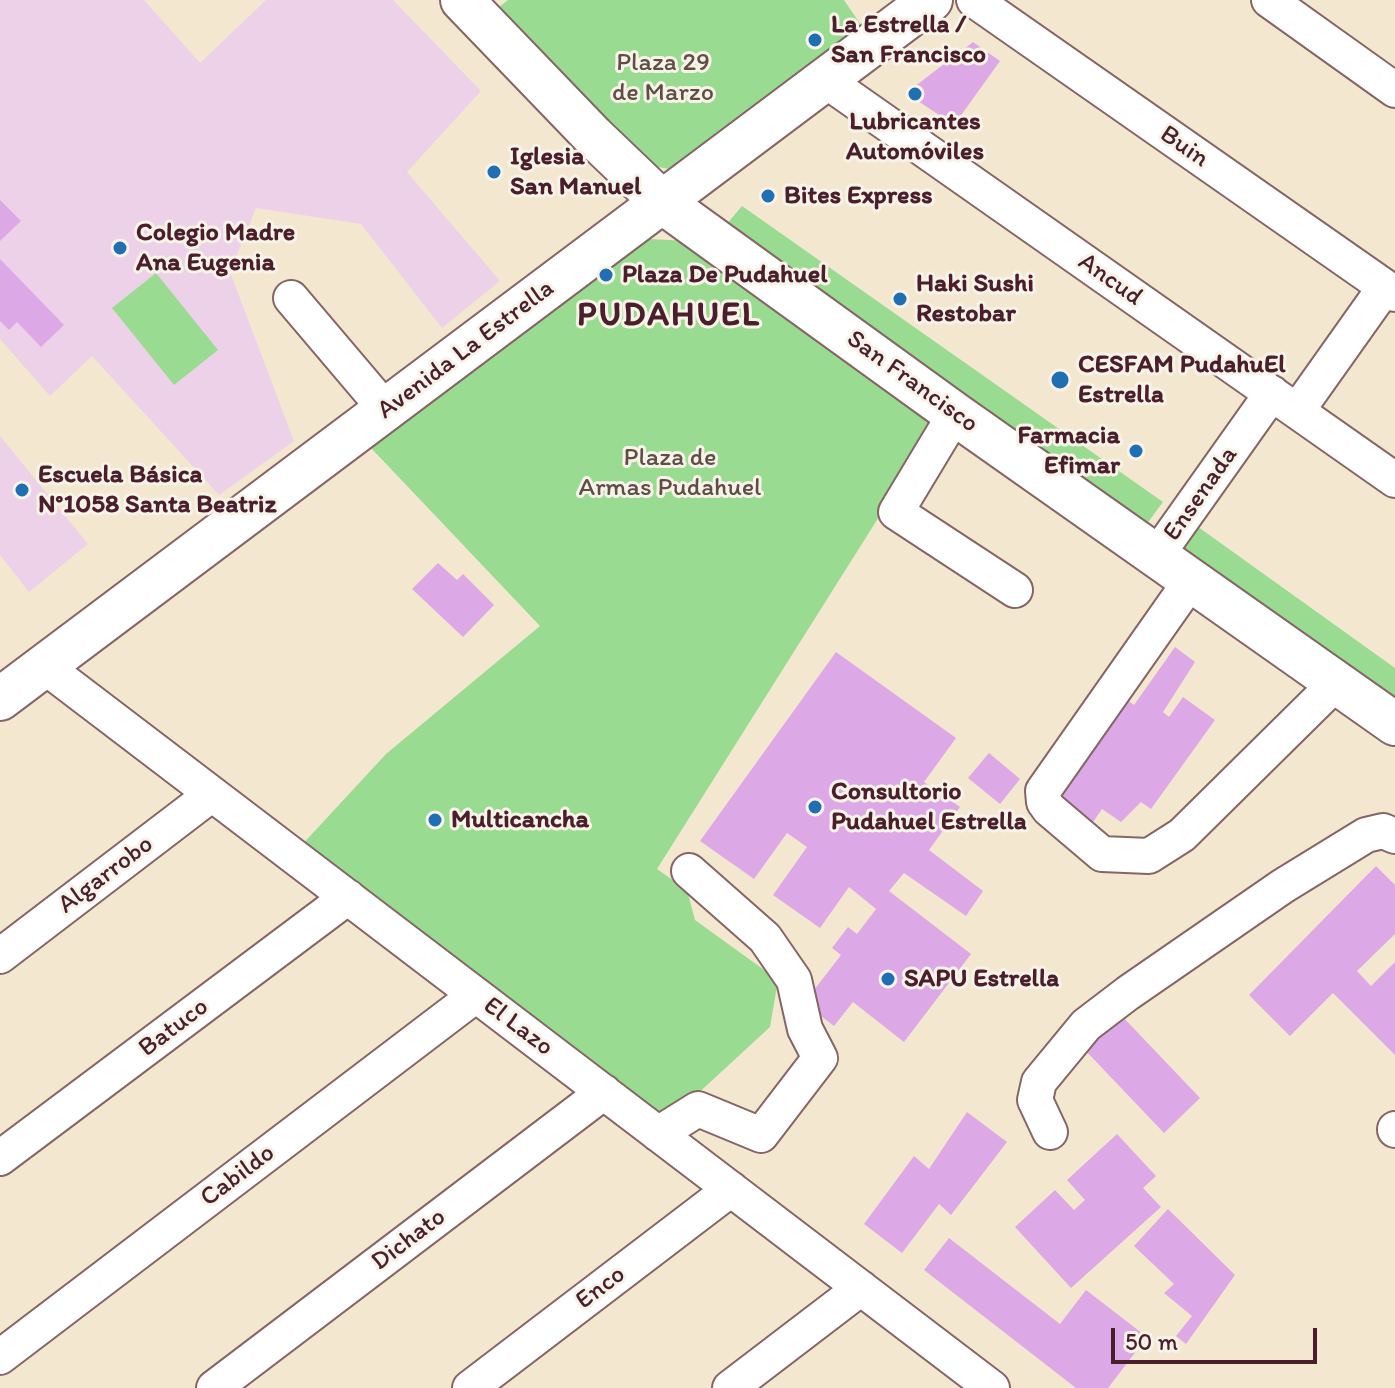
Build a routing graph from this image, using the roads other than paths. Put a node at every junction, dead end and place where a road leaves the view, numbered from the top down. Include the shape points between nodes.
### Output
1 (462, 0) edge
2 (931, 0) edge
3 (974, 0) edge
4 (1271, 1) edge
5 (825, 80) junction
6 (1395, 90) edge
7 (662, 202) junction
8 (1390, 291) edge
9 (291, 298) dead end
10 (1284, 402) junction
11 (386, 410) junction
12 (955, 414) junction
13 (1395, 480) edge
14 (1157, 555) junction
15 (1192, 579) junction
16 (1015, 590) dead end
17 (44, 666) junction
18 (1337, 682) junction
19 (0, 699) edge
20 (1395, 724) edge
21 (212, 794) junction
22 (1395, 836) edge
23 (689, 871) dead end
24 (348, 897) junction
25 (0, 956) edge
26 (476, 995) junction
27 (604, 1092) junction
28 (1050, 1132) dead end
29 (658, 1134) junction
30 (0, 1158) edge
31 (731, 1189) junction
32 (861, 1288) junction
33 (0, 1357) edge
34 (214, 1388) edge
35 (470, 1388) edge
36 (730, 1388) edge
37 (992, 1388) edge

1 - 7 main road, San Francisco
2 - 5 main road, Avenida La Estrella
3 - 8 street, Buin
4 - 6 street
5 - 7 main road, Avenida La Estrella
5 - 10 street, Ancud
7 - 11 main road, Avenida La Estrella
7 - 12 main road, San Francisco
8 - 10 street, Ensenada
9 - 11 street
10 - 13 street, Ancud
10 - 14 street, Ensenada
11 - 17 main road, Avenida La Estrella
12 - 14 main road, San Francisco
12 - 16 street via 896,512
14 - 15 main road, San Francisco
15 - 18 main road, San Francisco
15 - 18 street via 1043,791 1049,809 1102,854 1149,856 1182,835
17 - 19 main road, Avenida La Estrella
17 - 21 street, El Lazo
18 - 20 main road, San Francisco
21 - 24 street, El Lazo
21 - 25 street, Algarrobo
22 - 28 street via 1383,831 1366,835 1283,886 1086,1025 1039,1082 1035,1100
23 - 29 street via 765,938 794,980 805,1029 820,1058 761,1135 698,1109
24 - 26 street, El Lazo
24 - 30 street, Batuco
26 - 27 street, El Lazo
26 - 33 street, Cabildo
27 - 29 street, El Lazo
27 - 34 street, Dichato
29 - 31 street, El Lazo
31 - 32 street, El Lazo
31 - 35 street, Enco
32 - 36 street
32 - 37 street, El Lazo

